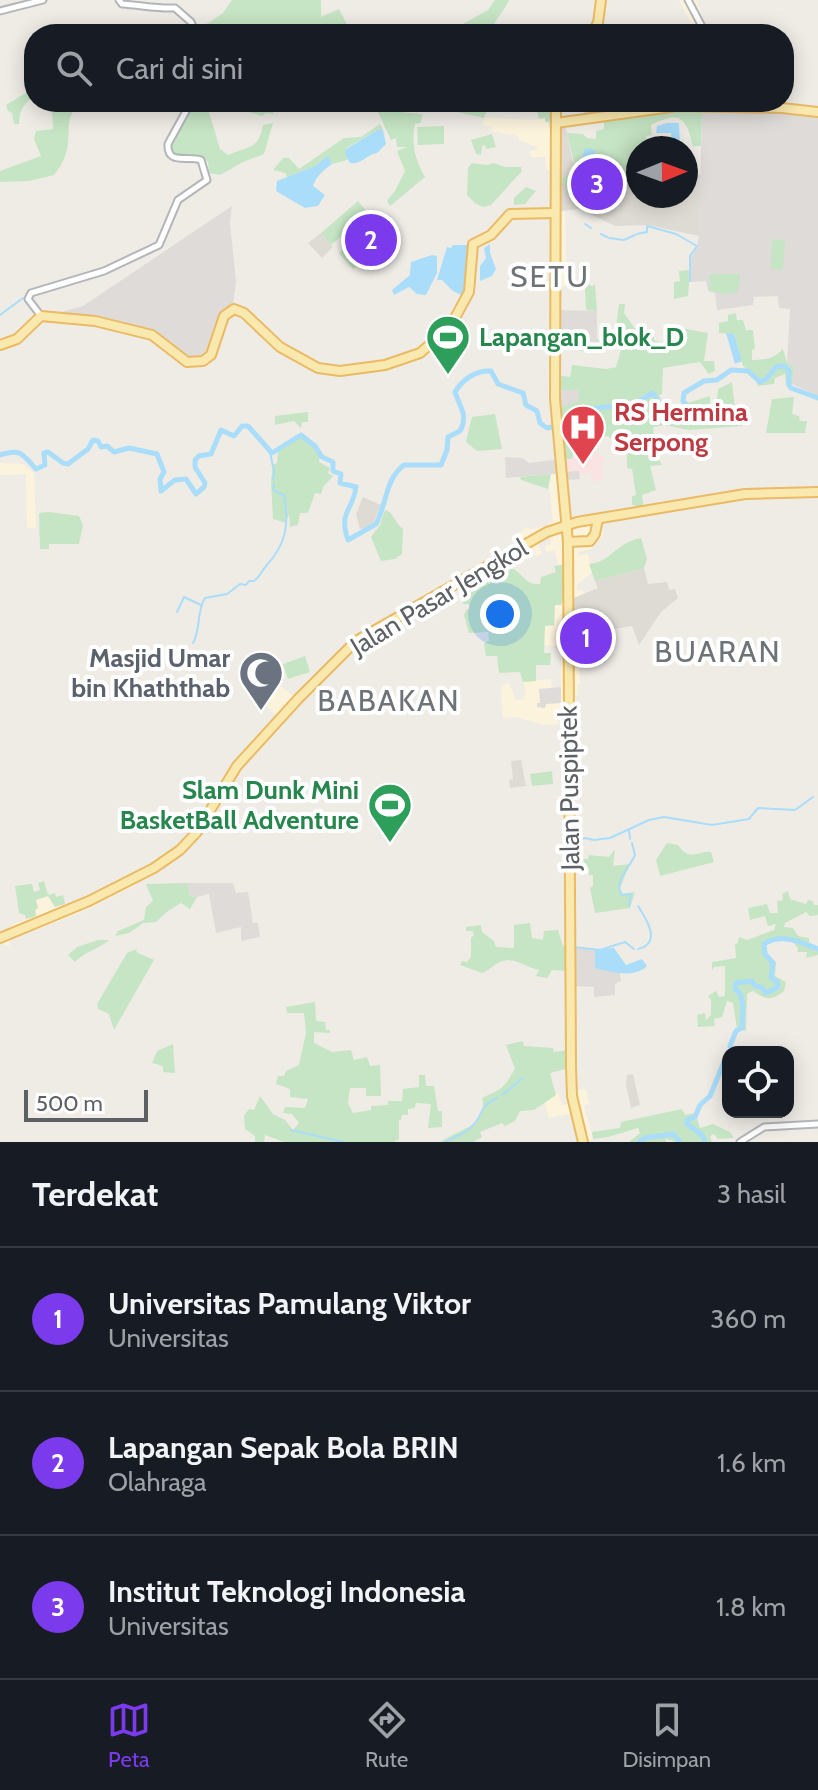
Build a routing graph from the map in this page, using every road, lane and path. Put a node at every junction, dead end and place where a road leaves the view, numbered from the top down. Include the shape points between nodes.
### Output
1 (43, 0) edge
2 (119, 0) edge
3 (601, 0) edge
4 (688, 0) edge
5 (0, 11) edge
6 (193, 24) edge
7 (597, 24) edge
8 (701, 24) edge
9 (794, 109) edge
10 (186, 112) edge
11 (556, 112) edge
12 (629, 112) edge
13 (818, 112) edge
14 (556, 123) junction
15 (554, 213) junction
16 (41, 316) junction
17 (0, 345) edge
18 (818, 492) edge
19 (564, 493) junction
20 (596, 520) junction
21 (577, 522) junction
22 (562, 526) junction
23 (568, 542) junction
24 (0, 938) edge
25 (818, 1124) edge
26 (583, 1142) edge
27 (740, 1142) edge

1 - 5 street
2 - 6 street via 158,10 175,8
3 - 7 main road
4 - 8 street
9 - 13 main road
10 - 16 street via 168,150 178,160 201,160 207,180 178,200 159,245 104,271 31,293 28,298
11 - 14 main road, Jalan Puspiptek
12 - 14 main road
14 - 15 main road, Jalan Puspiptek
15 - 16 main road via 510,214 491,235 474,243 469,292 450,327 420,353 385,365 318,368 280,347 234,309 224,316 211,355 198,363 187,362 152,335 95,321
15 - 19 main road, Jalan Puspiptek
16 - 17 main road via 17,339
18 - 20 main road, Jalan Pasar Jengkol via 745,494
19 - 21 main road via 569,519
19 - 22 main road, Jalan Puspiptek
20 - 21 main road, Jalan Pasar Jengkol
20 - 23 main road via 590,541
21 - 22 main road, Jalan Pasar Jengkol
22 - 23 main road, Jalan Puspiptek
22 - 24 main road, Jalan Pasar Jengkol via 356,641 237,766 180,850 89,901
23 - 26 main road, Jalan Puspiptek via 571,1067
25 - 27 street via 764,1127

